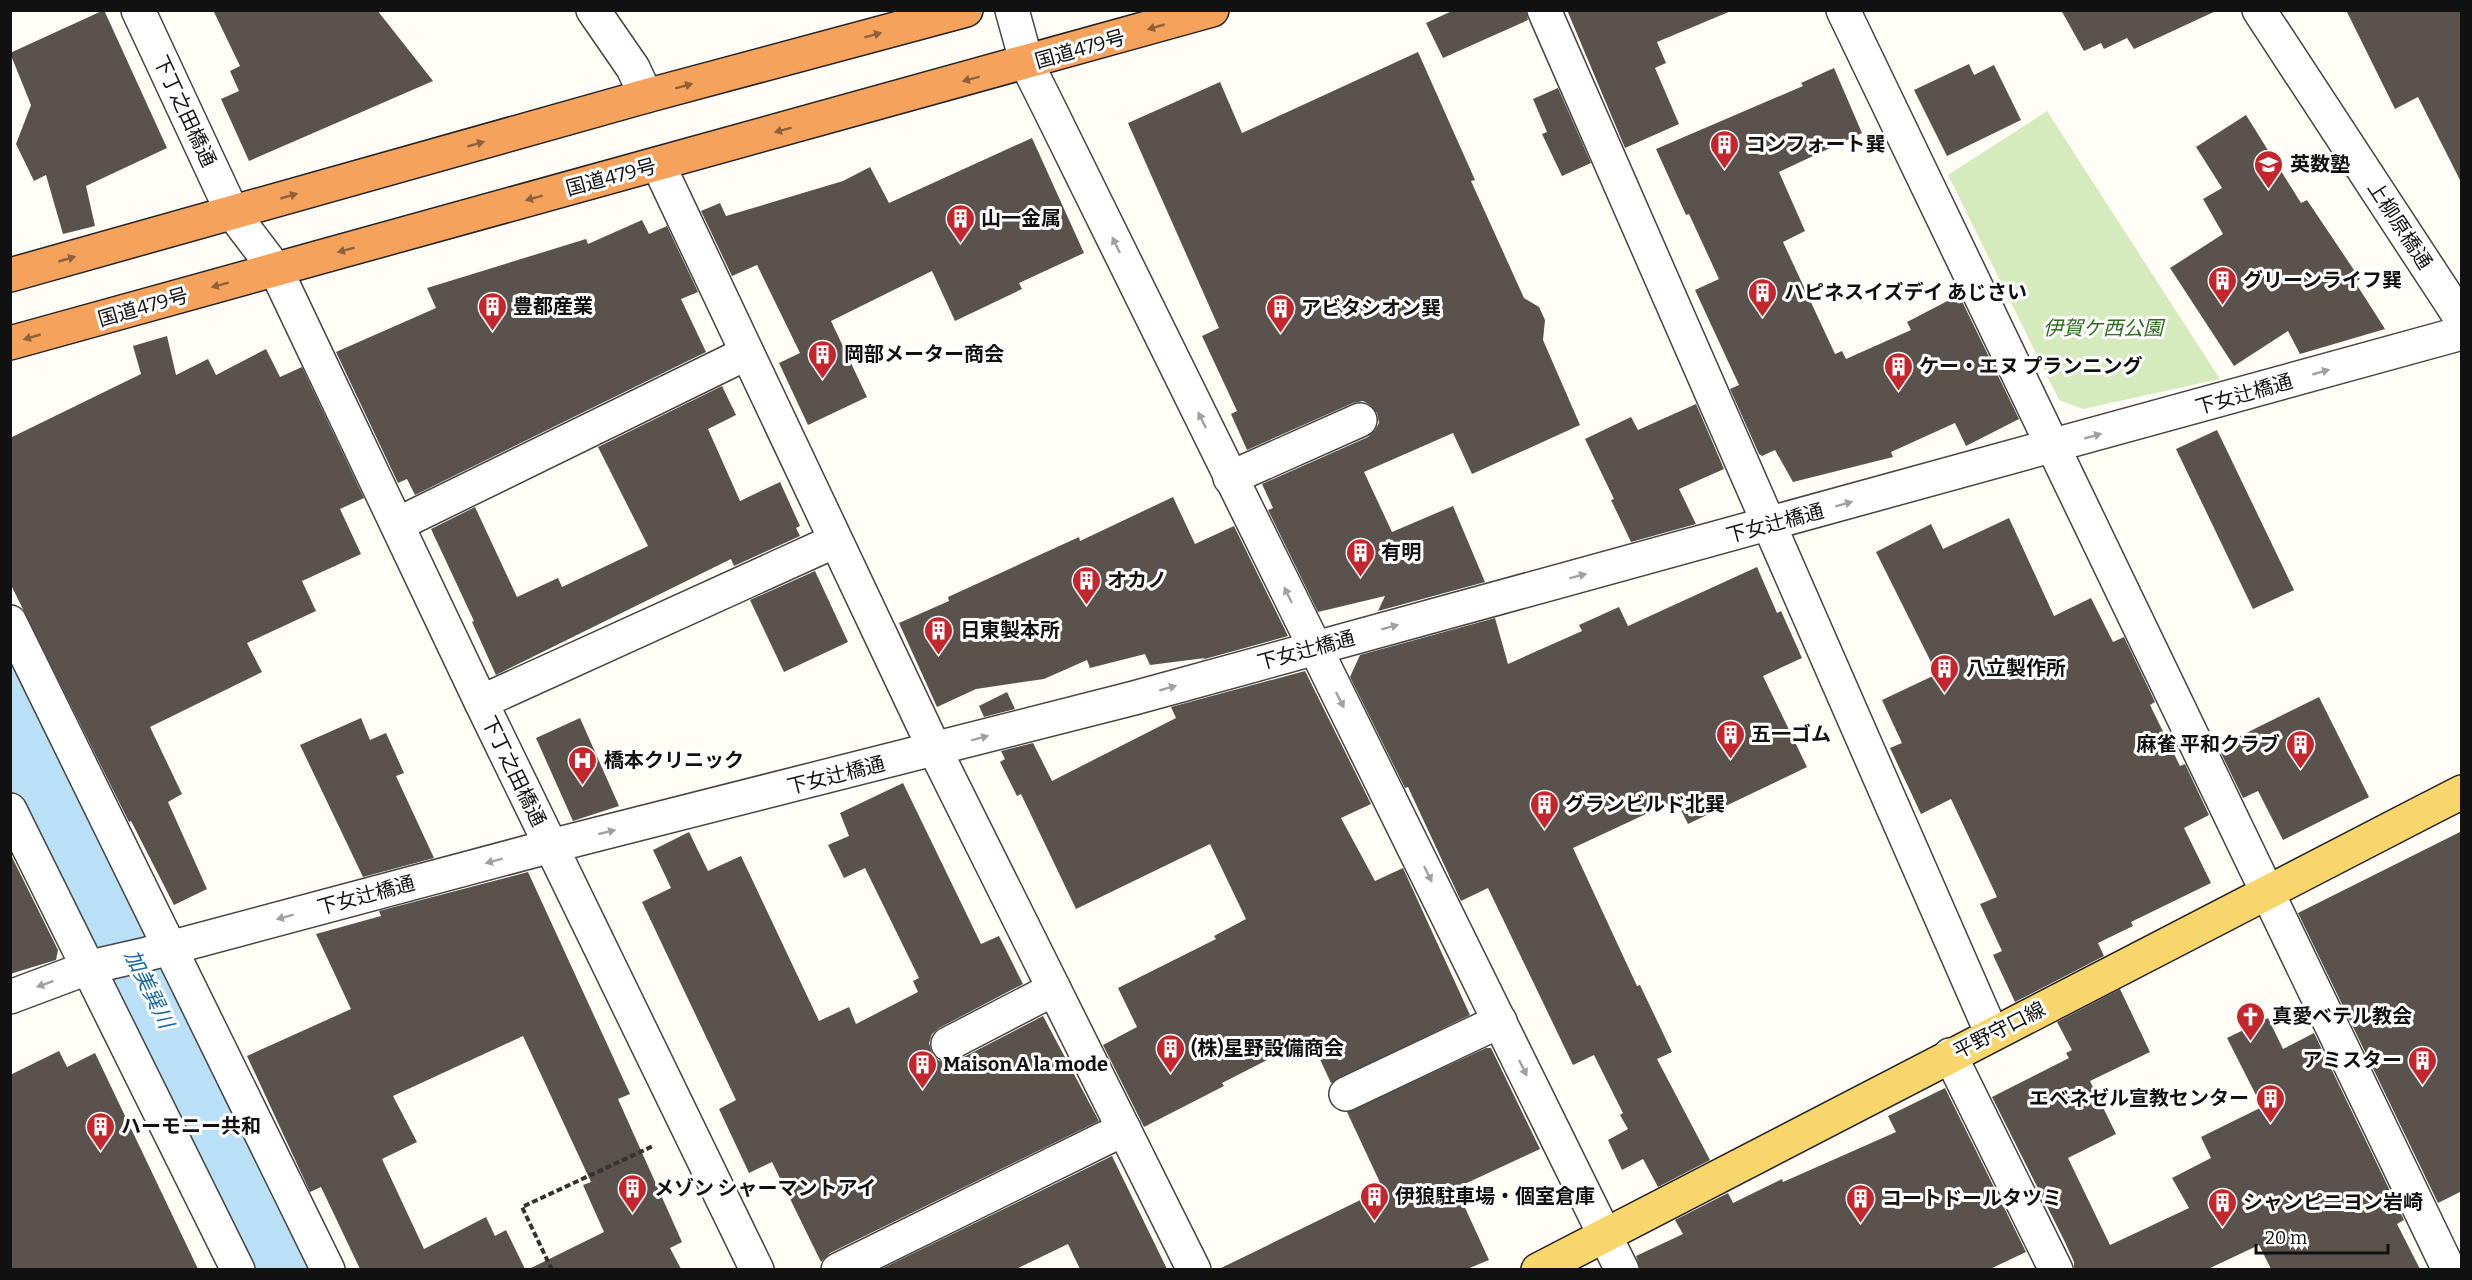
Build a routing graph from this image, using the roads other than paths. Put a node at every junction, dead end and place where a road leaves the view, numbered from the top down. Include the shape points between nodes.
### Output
1 (138, 10) edge
2 (593, 10) edge
3 (966, 10) edge
4 (1012, 10) edge
5 (1212, 10) edge
6 (1544, 10) edge
7 (1843, 10) edge
8 (2259, 10) edge
9 (1027, 64) junction
10 (646, 96) junction
11 (658, 164) junction
12 (232, 212) junction
13 (276, 270) junction
14 (10, 275) edge
15 (2462, 320) edge
16 (2462, 333) edge
17 (10, 343) edge
18 (747, 353) junction
19 (1360, 420) dead end
20 (2053, 447) junction
21 (1230, 478) junction
22 (398, 524) junction
23 (1767, 525) junction
24 (835, 541) junction
25 (10, 622) edge
26 (1313, 648) junction
27 (481, 702) junction
28 (934, 750) junction
29 (2462, 792) edge
30 (10, 810) edge
31 (551, 846) junction
32 (2266, 892) junction
33 (131, 958) junction
34 (1054, 989) junction
35 (10, 997) edge
36 (1500, 1021) junction
37 (1992, 1034) junction
38 (948, 1044) dead end
39 (1950, 1056) junction
40 (1346, 1094) dead end
41 (1124, 1129) junction
42 (1605, 1235) junction
43 (238, 1269) edge
44 (328, 1269) edge
45 (757, 1269) edge
46 (838, 1269) edge
47 (1194, 1269) edge
48 (1538, 1269) edge
49 (1622, 1269) edge
50 (2056, 1269) edge
51 (2449, 1269) edge

1 - 12 street, 下丁之田橋通
2 - 10 street via 633,68
10 -> 3 highway
4 - 9 street
5 -> 9 highway, 国道479号
6 - 23 street
7 - 20 street
8 - 15 street, 上柳原橋通
9 -> 11 highway, 国道479号
21 -> 9 street
12 -> 10 highway
11 -> 13 highway, 国道479号
11 - 18 street
12 - 13 street, 下丁之田橋通
14 -> 12 highway
13 -> 17 highway, 国道479号
13 - 22 street, 下丁之田橋通
20 -> 16 street, 下女辻橋通
18 - 22 street
18 - 24 street
19 - 21 street
23 -> 20 street, 下女辻橋通
20 - 32 street
26 -> 21 street
22 - 27 street, 下丁之田橋通
26 -> 23 street, 下女辻橋通
23 - 37 street
24 - 27 street
24 - 28 street
25 - 33 street
28 -> 26 street, 下女辻橋通
26 -> 36 street
27 - 31 street, 下丁之田橋通
31 -> 28 street, 下女辻橋通
28 - 34 street
29 - 32 main road, 平野守口線
30 - 33 street
31 -> 33 street, 下女辻橋通
31 - 45 street, 下丁之田橋通
32 - 37 main road, 平野守口線
32 - 51 street
33 -> 35 street, 下女辻橋通
33 - 43 street
33 - 44 street
34 - 38 street
34 - 41 street
36 - 40 street
36 -> 42 street
37 - 39 main road, 平野守口線
39 - 42 main road, 平野守口線
39 - 50 street
41 - 46 street
41 - 47 street
42 - 48 main road, 平野守口線
42 - 49 street

